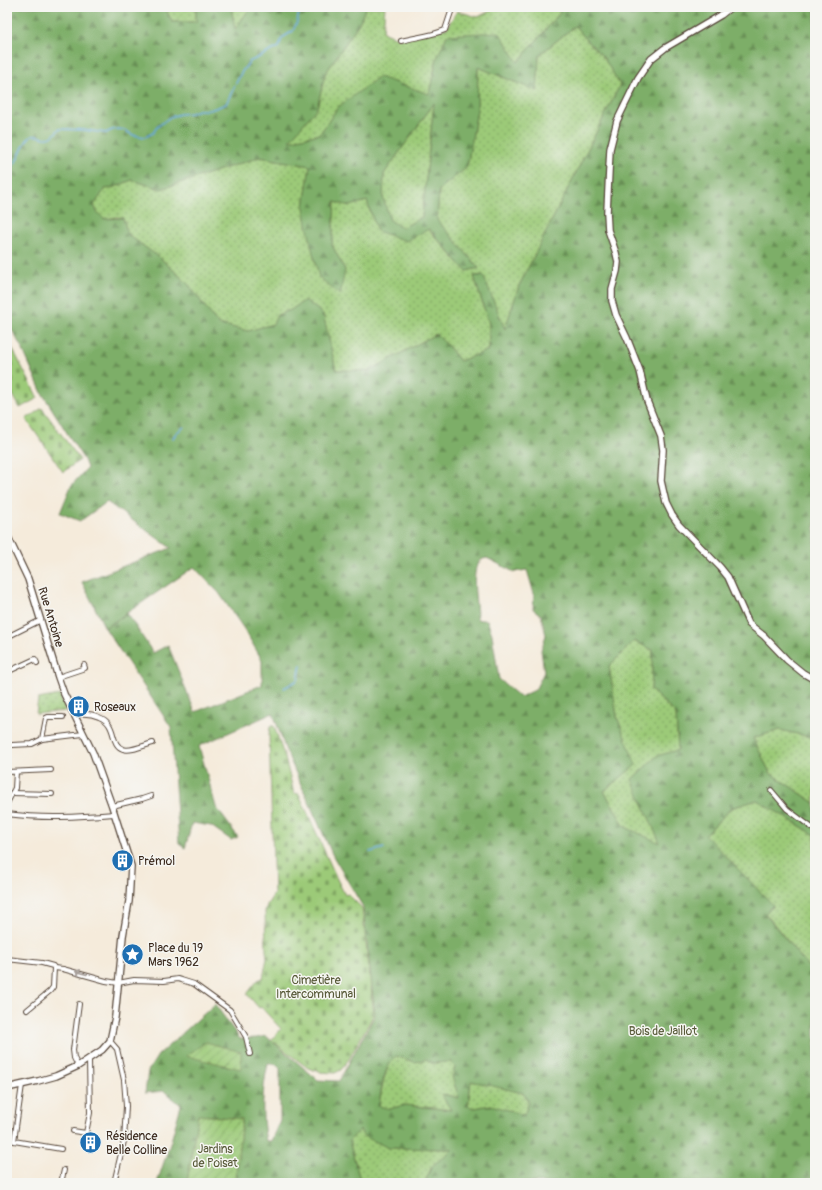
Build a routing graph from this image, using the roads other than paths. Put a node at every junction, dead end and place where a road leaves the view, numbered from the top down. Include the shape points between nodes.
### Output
1 (455, 7) edge
2 (731, 7) edge
3 (401, 41) dead end
4 (7, 536) edge
5 (41, 620) junction
6 (7, 637) edge
7 (37, 663) dead end
8 (84, 665) dead end
9 (7, 672) edge
10 (58, 677) junction
11 (815, 680) edge
12 (74, 715) junction
13 (63, 717) dead end
14 (84, 734) junction
15 (42, 739) junction
16 (153, 743) dead end
17 (7, 747) edge
18 (51, 770) dead end
19 (7, 772) edge
20 (16, 772) junction
21 (771, 790) dead end
22 (12, 793) junction
23 (52, 794) dead end
24 (151, 796) dead end
25 (7, 803) edge
26 (112, 806) junction
27 (7, 814) edge
28 (114, 814) junction
29 (815, 830) edge
30 (7, 959) edge
31 (54, 968) junction
32 (118, 983) junction
33 (79, 1004) dead end
34 (27, 1010) dead end
35 (110, 1041) junction
36 (250, 1054) dead end
37 (89, 1060) junction
38 (78, 1066) junction
39 (22, 1085) junction
40 (7, 1088) edge
41 (73, 1131) dead end
42 (61, 1149) dead end
43 (64, 1170) dead end
44 (61, 1183) edge
45 (114, 1183) edge

1 - 3 street via 445,30
2 - 11 street via 665,48 651,60 638,78 617,121 610,149 607,221 618,259 612,292 613,306 640,371 647,401 661,436 661,481 668,510 679,526 728,577 749,624 787,660
4 - 5 street, Rue Antoine via 28,579
5 - 6 street
5 - 10 street, Rue Antoine
7 - 9 street via 35,659
8 - 10 street via 85,668
10 - 12 street, Rue Antoine
12 - 14 street, Rue Antoine
12 - 16 street via 93,714 104,719 108,722 117,745 124,750
13 - 15 street via 46,718
14 - 15 street
14 - 26 street, Rue Antoine
15 - 17 street via 32,744
18 - 20 street
19 - 20 street
20 - 22 street via 15,788
21 - 29 street via 787,809
22 - 23 street
22 - 25 street
24 - 26 street
26 - 28 street, Rue Antoine
27 - 28 street via 56,818
28 - 32 street, Rue Antoine via 131,866
30 - 31 street via 42,963
32 -> 31 street
31 - 34 street via 53,987
32 - 35 street, Rue Antoine
32 - 36 street via 178,979 194,984 230,1010 246,1037
33 - 38 street via 73,1050
35 - 37 street
35 - 45 street via 116,1049 124,1080 126,1106 124,1141
37 - 38 street
37 - 41 street via 90,1113 86,1133
38 - 39 street via 56,1076
39 - 40 street
39 - 42 street via 14,1141
43 - 44 street

